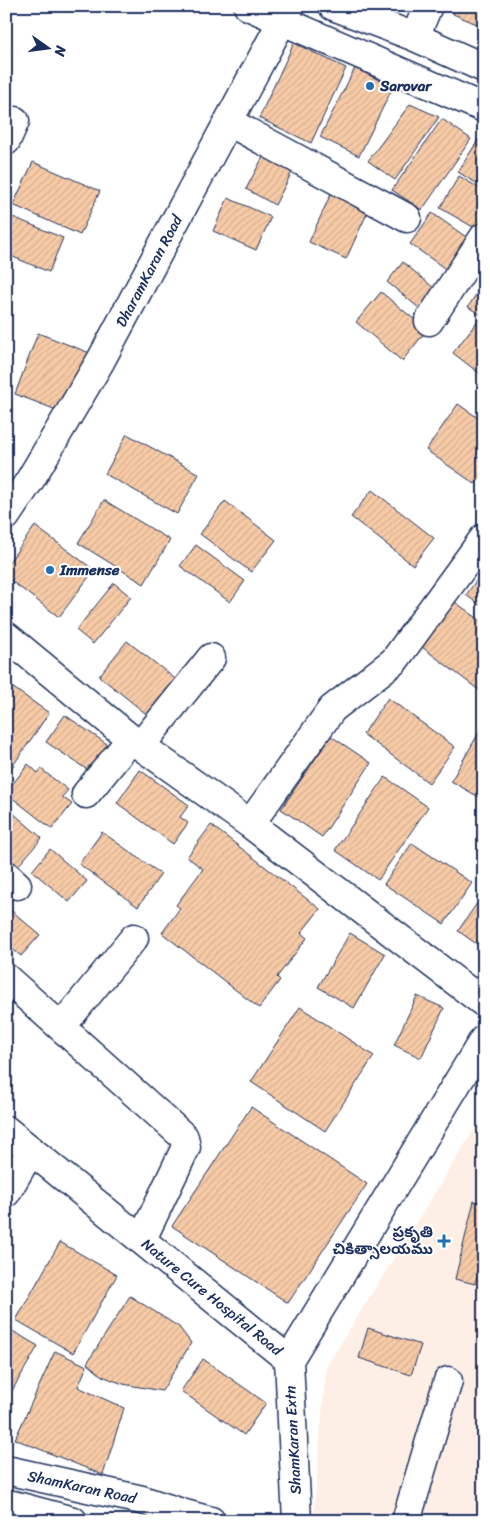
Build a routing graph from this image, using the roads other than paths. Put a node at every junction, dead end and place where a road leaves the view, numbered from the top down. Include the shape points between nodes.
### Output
1 (248, 6) edge
2 (333, 6) edge
3 (428, 6) edge
4 (286, 13) edge
5 (415, 37) junction
6 (484, 68) edge
7 (484, 108) edge
8 (229, 122) junction
9 (407, 218) dead end
10 (484, 237) edge
11 (429, 321) dead end
12 (6, 516) edge
13 (484, 538) edge
14 (6, 636) edge
15 (210, 658) dead end
16 (136, 742) junction
17 (86, 794) dead end
18 (250, 824) junction
19 (134, 938) dead end
20 (6, 978) edge
21 (484, 1003) edge
22 (61, 1027) junction
23 (484, 1039) edge
24 (6, 1130) edge
25 (31, 1150) junction
26 (6, 1193) edge
27 (142, 1239) junction
28 (288, 1360) junction
29 (448, 1381) dead end
30 (15, 1472) edge
31 (149, 1512) edge
32 (11, 1513) edge
33 (72, 1521) edge
34 (212, 1521) edge
35 (297, 1521) edge
36 (406, 1521) edge

1 - 4 street
2 - 5 street
3 - 5 street
4 - 7 street
4 - 8 street, DharamKaran Road
5 - 6 street
8 - 9 street
8 - 12 street, DharamKaran Road via 102,360
10 - 11 street
13 - 18 street via 394,661 332,709
14 - 16 street
15 - 16 street
16 - 17 street
16 - 18 street
18 - 21 street
19 - 22 street
20 - 22 street
22 - 27 street via 184,1137 186,1146
23 - 28 street, Nature Cure Hospital Road
24 - 25 street, Nature Cure Hospital Road
25 - 26 street
25 - 27 street, Nature Cure Hospital Road
27 - 28 street, Nature Cure Hospital Road
28 - 35 street, ShamKaran Extn
29 - 36 street
30 - 31 street, ShamKaran Road
30 - 32 street
31 - 34 street, ShamKaran Road via 185,1514
32 - 33 street

